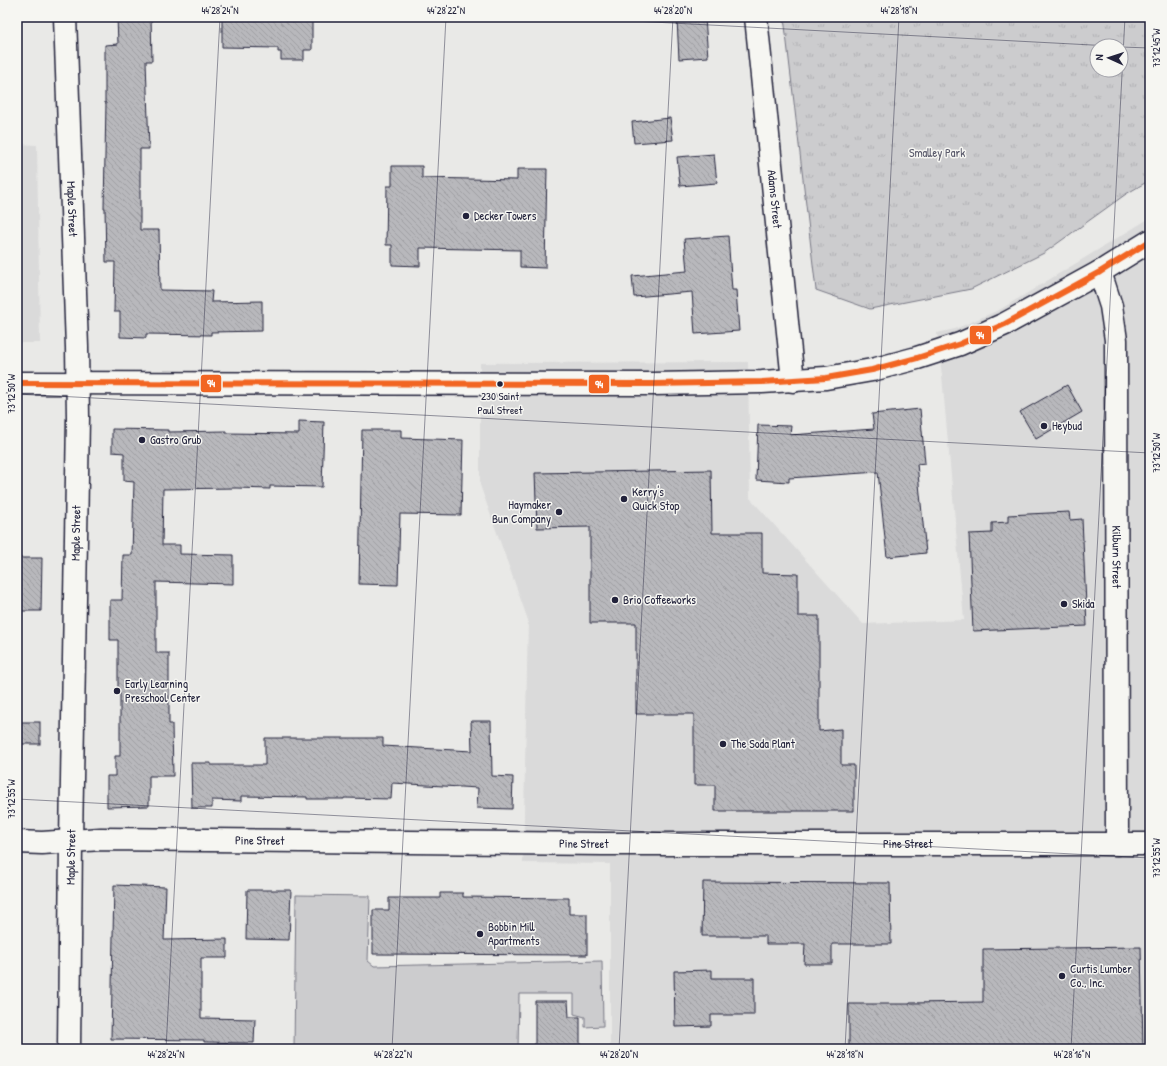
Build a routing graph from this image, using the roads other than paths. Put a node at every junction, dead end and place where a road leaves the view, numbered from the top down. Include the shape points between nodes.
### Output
1 (65, 17) edge
2 (756, 17) edge
3 (1150, 242) edge
4 (1100, 272) junction
5 (793, 381) junction
6 (17, 383) edge
7 (77, 383) junction
8 (71, 841) junction
9 (17, 842) edge
10 (1117, 844) junction
11 (1150, 844) edge
12 (69, 1049) edge

1 - 7 street, Maple Street
2 - 5 street, Adams Street
3 - 4 street
4 - 5 street via 1005,324 960,344 872,370
4 - 10 street, Kilburn Street via 1111,306 1116,340
5 - 7 street via 653,384
6 - 7 street
7 - 8 street, Maple Street
8 - 9 street, Pine Street
8 - 10 street, Pine Street via 109,839 596,844
8 - 12 street, Maple Street
10 - 11 street, Pine Street

